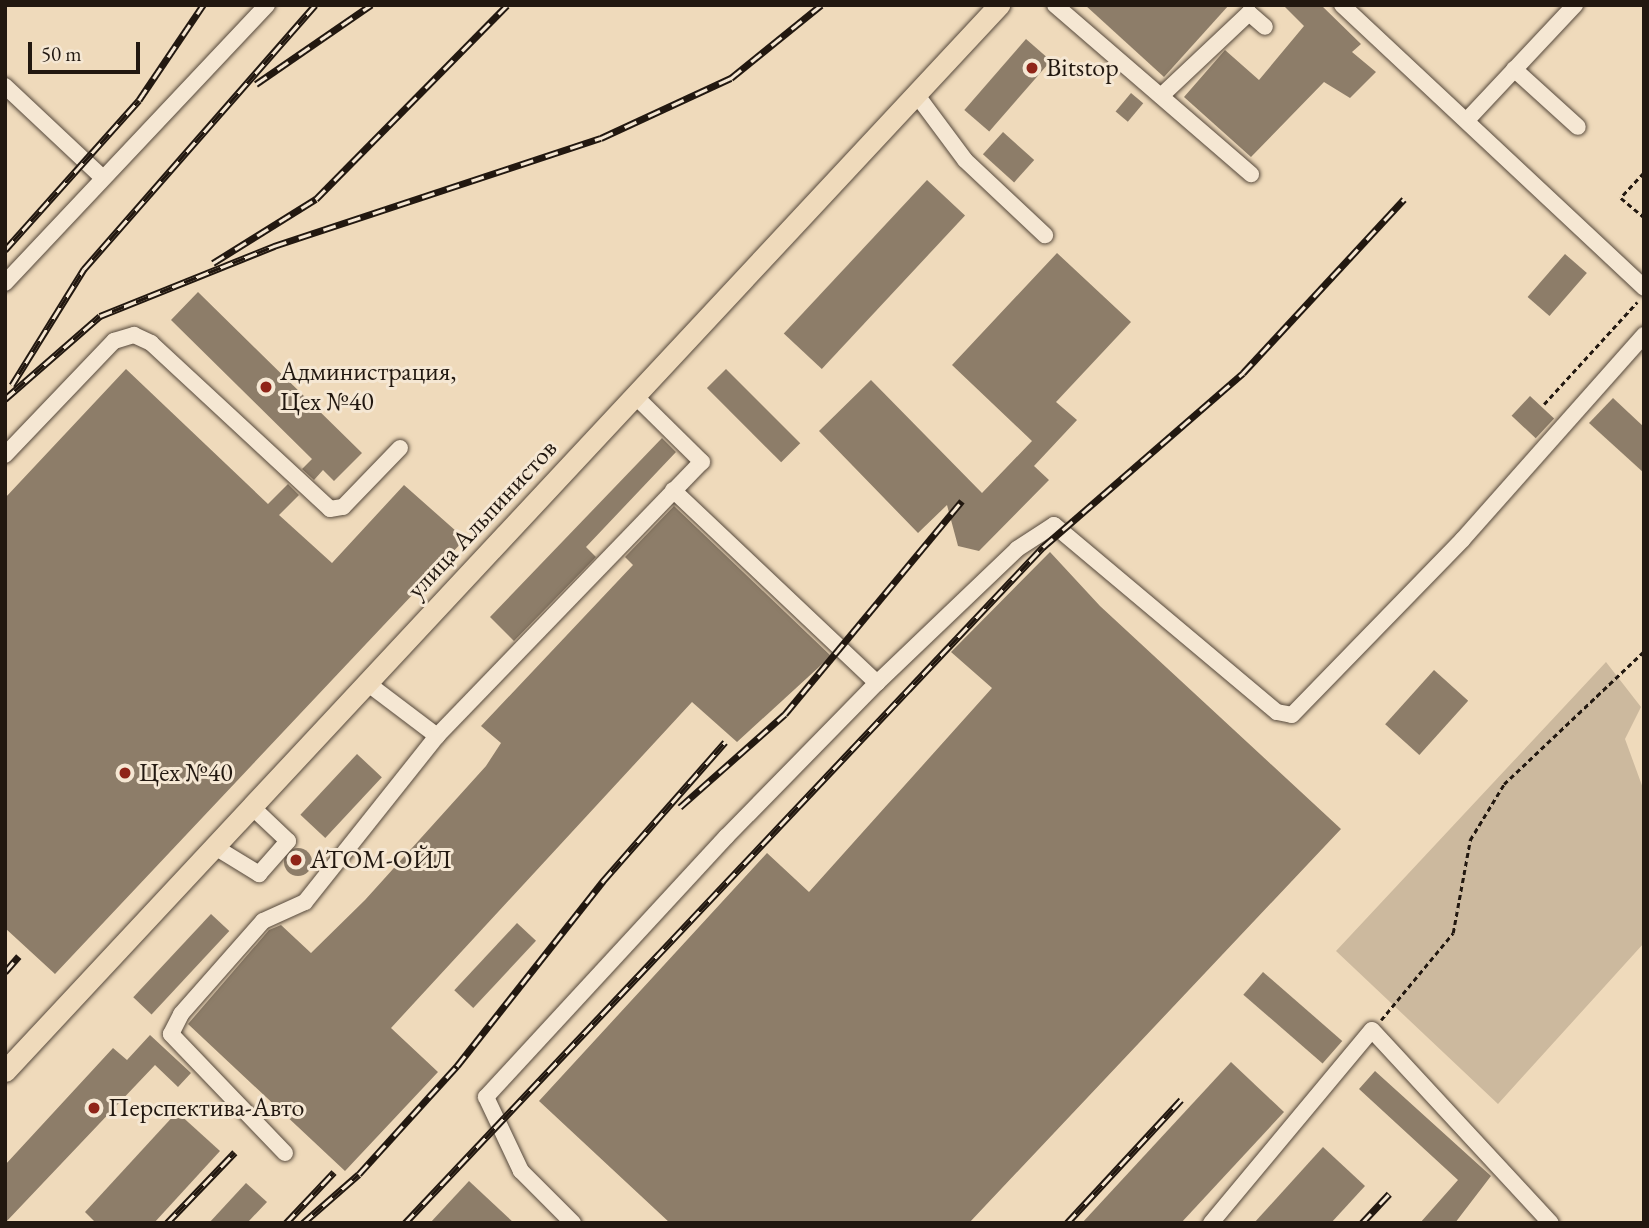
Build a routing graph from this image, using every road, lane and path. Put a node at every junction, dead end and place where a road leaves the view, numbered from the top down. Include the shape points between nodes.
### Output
1 (267, 5) edge
2 (999, 5) edge
3 (1055, 5) edge
4 (1342, 5) edge
5 (1575, 5) edge
6 (1265, 27) dead end
7 (1514, 69) junction
8 (5, 86) edge
9 (916, 94) junction
10 (1161, 96) junction
11 (1467, 120) junction
12 (1578, 127) dead end
13 (1644, 173) edge
14 (1251, 174) dead end
15 (103, 178) junction
16 (1644, 216) edge
17 (1045, 235) dead end
18 (5, 283) edge
19 (1644, 288) edge
20 (1644, 294) edge
21 (1644, 335) edge
22 (635, 396) junction
23 (1544, 404) dead end
24 (400, 448) dead end
25 (5, 455) edge
26 (673, 489) junction
27 (1644, 651) edge
28 (367, 683) junction
29 (877, 683) junction
30 (437, 736) junction
31 (252, 807) junction
32 (215, 846) junction
33 (1372, 1030) junction
34 (5, 1071) edge
35 (285, 1153) dead end
36 (573, 1223) edge
37 (1211, 1223) edge
38 (1551, 1223) edge

1 - 15 street
2 - 9 main road, улица Альпинистов
3 - 10 street
4 - 11 street
5 - 7 street
6 - 10 street via 1249,13
7 - 11 street
7 - 12 street
8 - 15 street
9 - 17 street via 965,160
9 - 22 main road, улица Альпинистов
10 - 14 street
11 - 19 street
13 - 16 path via 1621,198
15 - 18 street
20 - 23 path
21 - 29 street via 1463,539 1292,715 1277,712 1054,525 1017,549
22 - 26 street via 702,462
22 - 28 main road, улица Альпинистов
24 - 25 street via 343,507 330,509 151,344 134,335 114,341
26 - 29 street
26 - 30 street
27 - 33 path via 1504,784 1470,840 1453,933
28 - 30 street
28 - 31 main road, улица Альпинистов
29 - 36 street via 726,837 485,1097 521,1171
30 - 35 street via 305,902 263,920 181,1014 171,1034
31 - 32 main road, улица Альпинистов
31 - 32 street via 288,841 258,874
32 - 34 main road, улица Альпинистов
33 - 37 street
33 - 38 street

